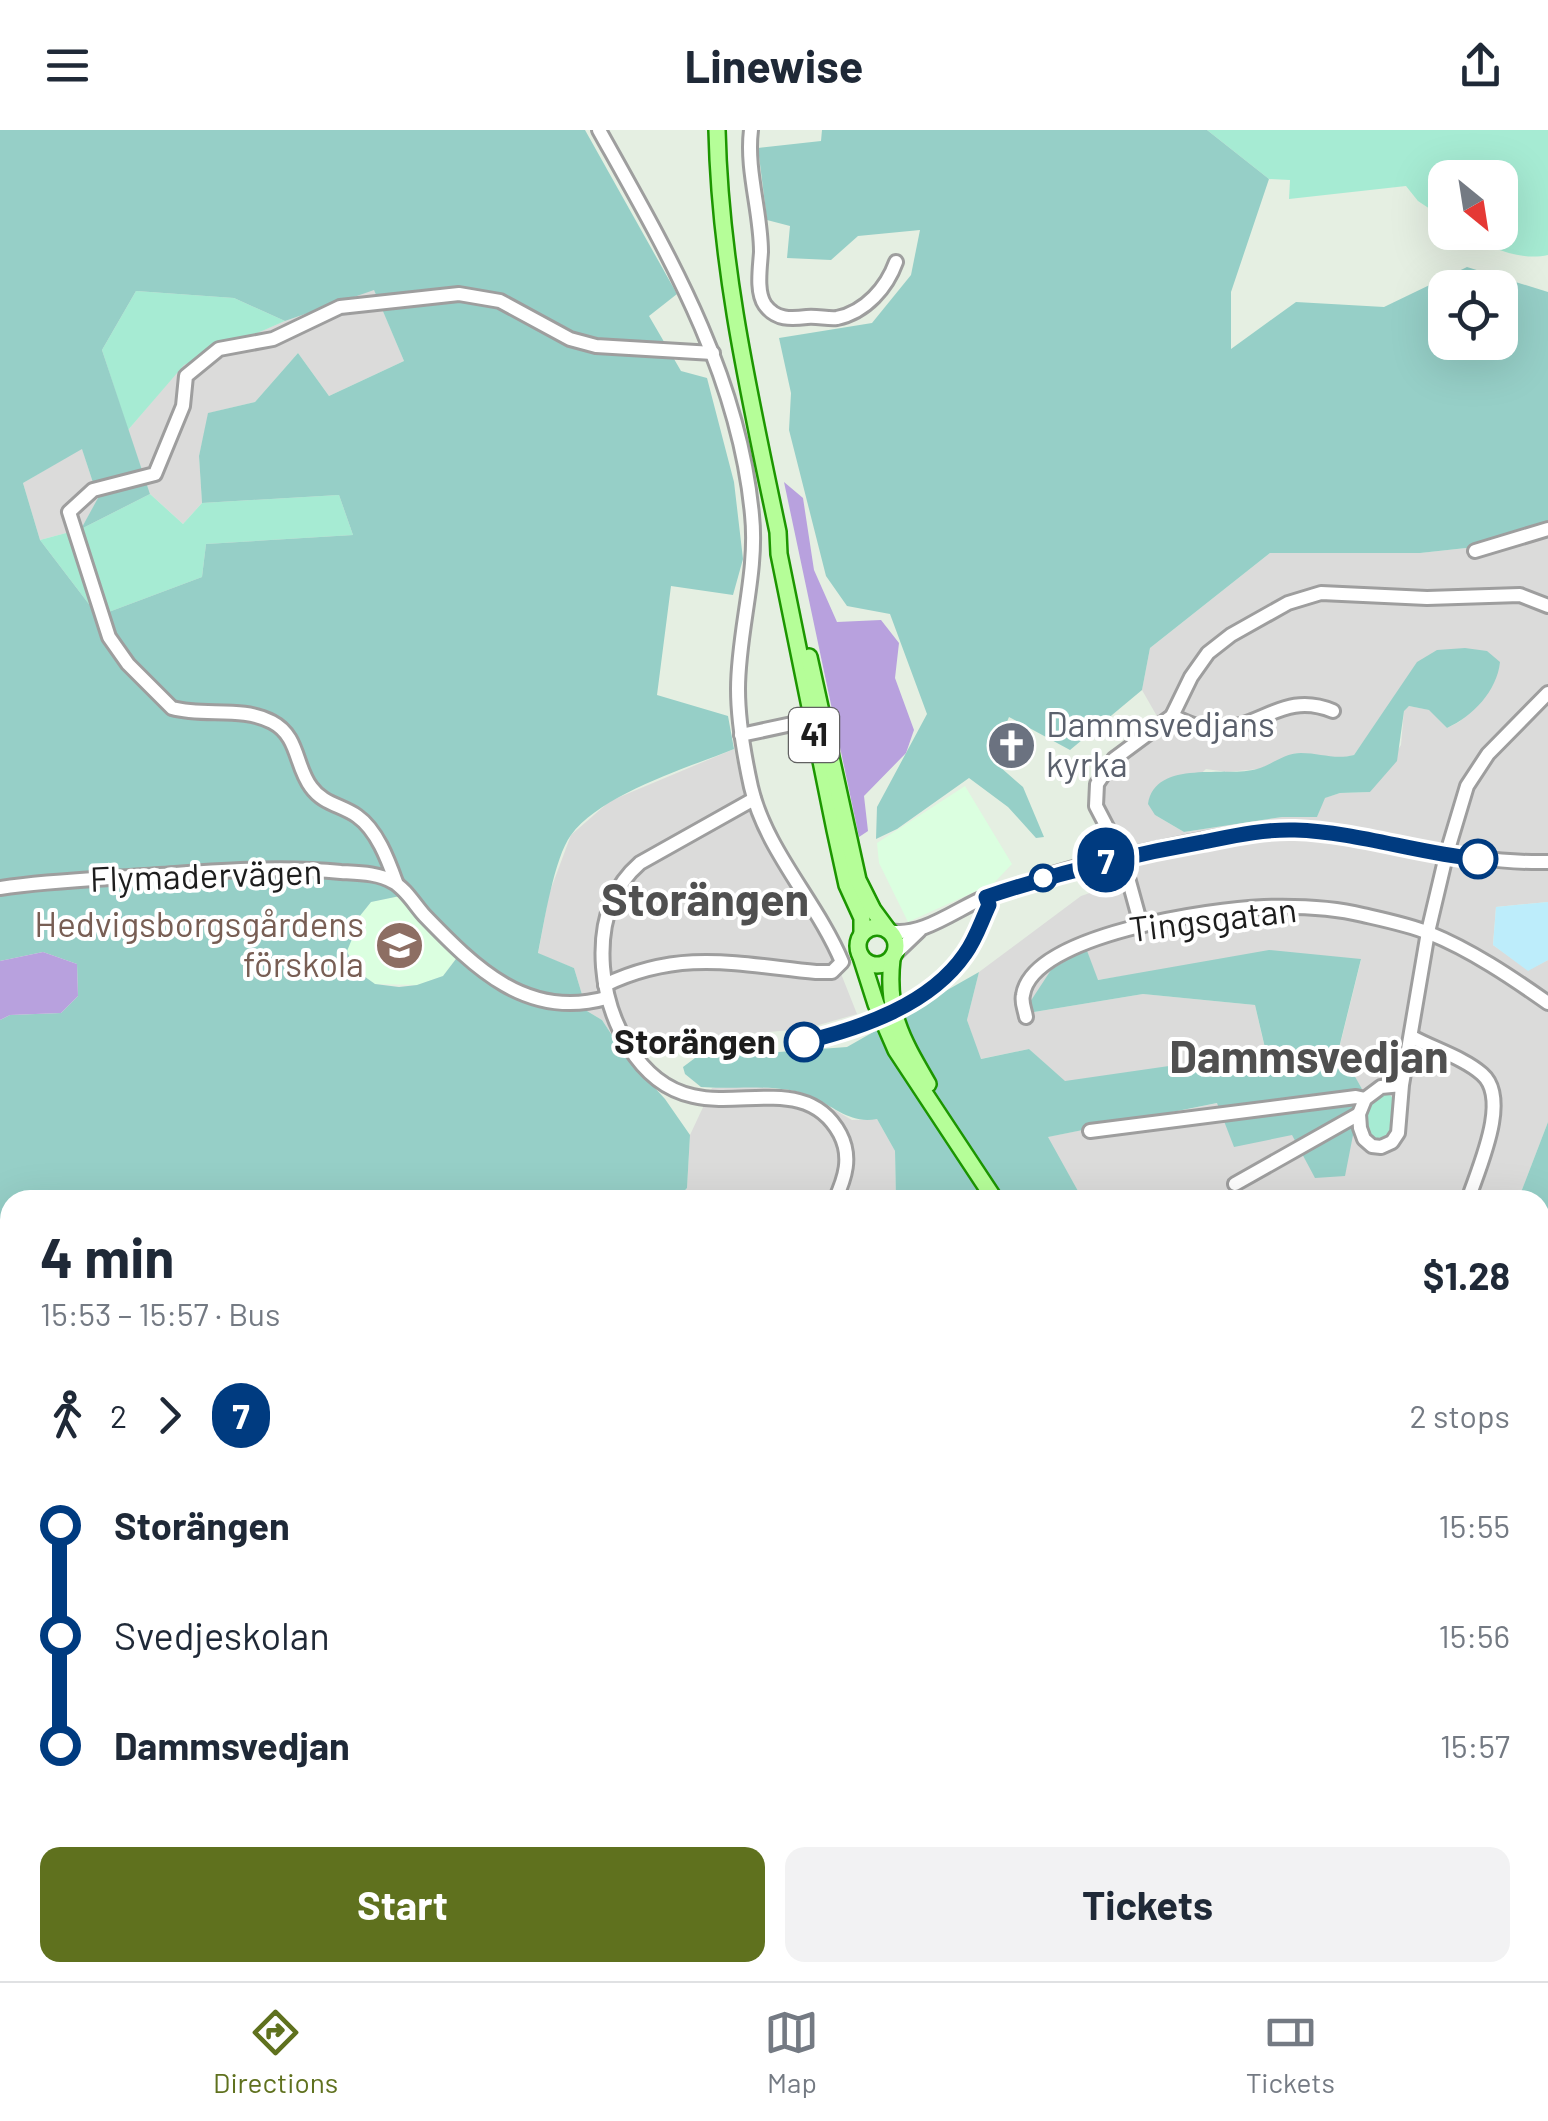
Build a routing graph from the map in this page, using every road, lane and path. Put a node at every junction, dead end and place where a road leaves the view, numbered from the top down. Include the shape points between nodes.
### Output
1 (717, 130) edge
2 (751, 130) edge
3 (605, 132) edge
4 (896, 262) dead end
5 (714, 352) junction
6 (1548, 528) edge
7 (1475, 551) dead end
8 (1548, 606) edge
9 (1548, 693) edge
10 (1333, 711) dead end
11 (1172, 716) junction
12 (817, 719) junction
13 (741, 735) junction
14 (754, 799) junction
15 (1122, 856) junction
16 (1446, 856) junction
17 (1548, 862) edge
18 (396, 882) junction
19 (0, 888) edge
20 (1141, 925) junction
21 (924, 926) junction
22 (889, 930) junction
23 (1428, 932) junction
24 (862, 934) junction
25 (894, 956) junction
26 (861, 957) junction
27 (606, 992) junction
28 (1548, 1002) edge
29 (1026, 1017) dead end
30 (1412, 1038) junction
31 (1402, 1086) junction
32 (1365, 1099) junction
33 (1359, 1114) junction
34 (941, 1115) junction
35 (1090, 1131) dead end
36 (1234, 1184) dead end
37 (839, 1190) edge
38 (989, 1190) edge
39 (1471, 1190) edge

1 - 12 main road, 41 via 728,284
2 - 4 street via 760,284 774,314 788,320 852,312 888,283
3 - 5 street
5 - 13 street via 753,518 738,687
5 - 18 street via 570,340 500,301 474,295 351,304 273,339 219,349 192,367 155,474 93,490 69,512 109,637 128,664 172,708 274,723 294,744 319,797 366,824
6 - 7 street
8 - 11 street via 1520,595 1322,593 1231,634 1208,653
9 - 16 street via 1472,776
10 - 11 street via 1298,704 1217,729
11 - 15 street via 1114,759 1097,784 1096,806
12 - 13 street
12 - 22 main road, 41 via 858,880
12 - 24 main road, 41
13 - 14 street
14 - 27 street via 624,878 607,910
14 - 27 street via 841,965 816,972 672,962 626,975
15 - 16 street via 1294,830
15 - 20 street
15 - 21 street via 986,897
16 - 17 street
16 - 23 street
18 - 19 street, Flymadervägen via 302,868
18 - 27 street via 503,984 558,1004
20 - 23 street, Tingsgatan via 1306,907
20 - 29 street, Tingsgatan via 1090,939 1041,969 1022,997
21 - 22 street via 908,933
21 - 25 street
22 - 24 main road via 874,927
22 - 25 main road, 41
23 - 28 street, Tingsgatan
23 - 30 street
24 - 26 main road, 41
25 - 26 main road via 876,966
25 - 34 main road, 41 via 893,1011
26 - 34 main road, 41 via 896,1050
27 - 37 street via 634,1054 676,1090 694,1097 800,1102 833,1121 847,1159
30 - 31 street
30 - 39 street via 1482,1074 1491,1086 1495,1113
31 - 32 street via 1381,1087
31 - 33 street via 1392,1142 1372,1146
32 - 33 street
32 - 35 street
33 - 36 street
34 - 38 main road, 41

